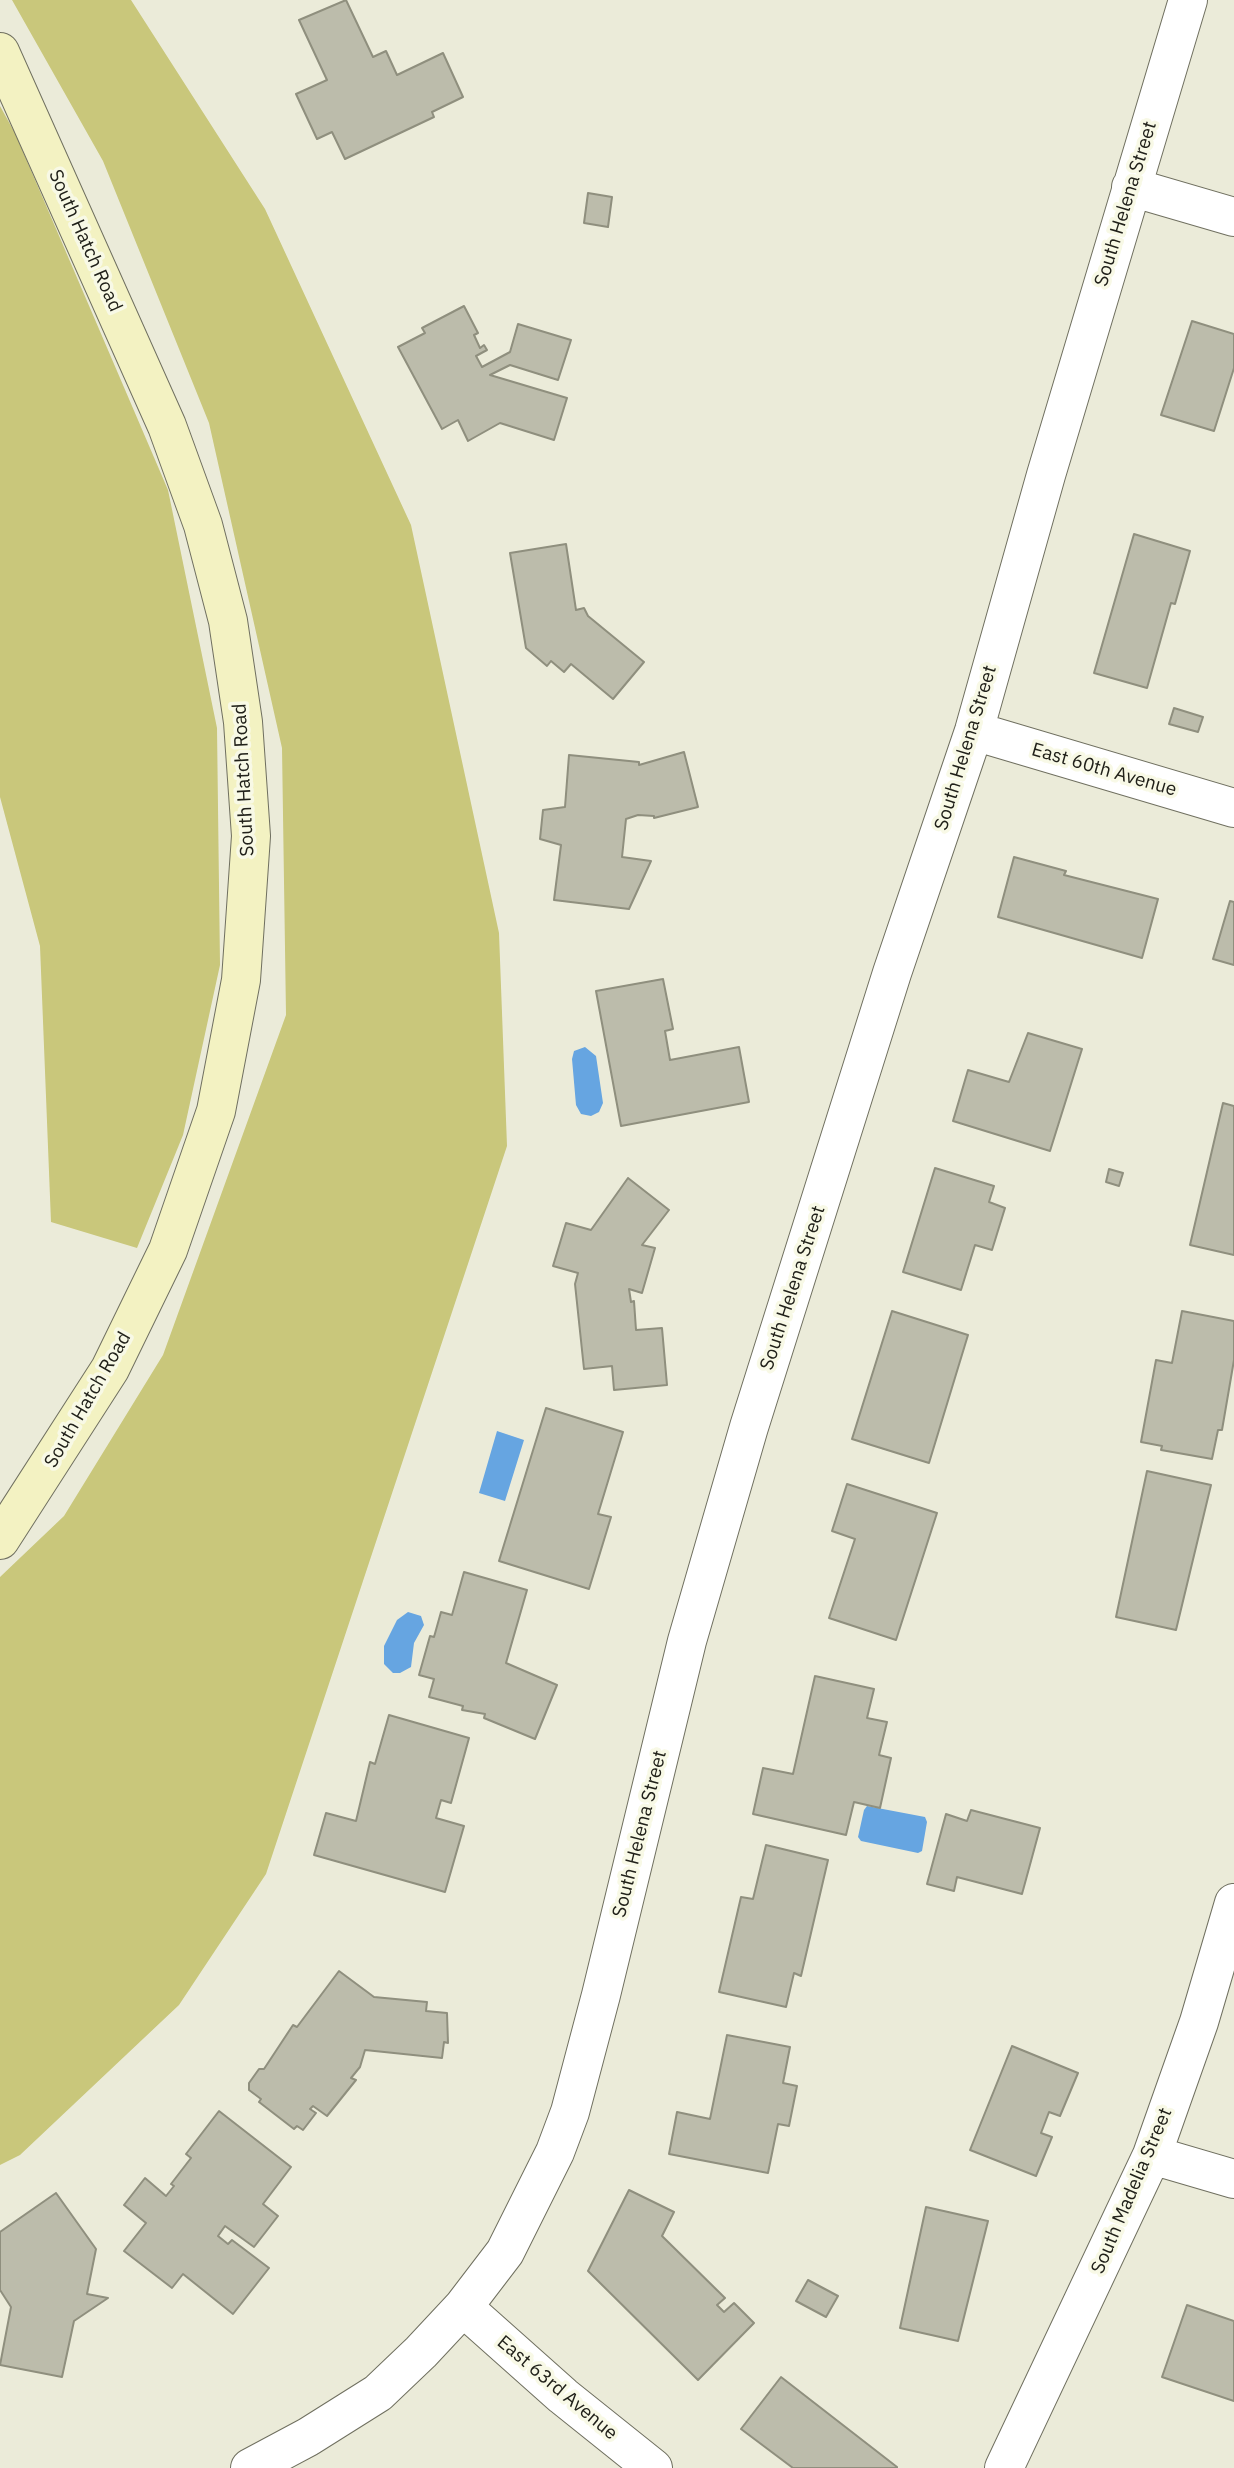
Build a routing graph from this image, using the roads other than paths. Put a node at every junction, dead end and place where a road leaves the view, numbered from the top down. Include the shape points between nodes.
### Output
1 (1188, 0) edge
2 (0, 52) edge
3 (1131, 187) junction
4 (1234, 216) edge
5 (974, 731) junction
6 (1234, 808) edge
7 (0, 1540) edge
8 (1234, 1903) edge
9 (1152, 2155) junction
10 (1234, 2179) edge
11 (463, 2307) junction
12 (250, 2468) edge
13 (653, 2468) edge
14 (1004, 2468) edge

1 - 3 street, South Helena Street
2 - 7 main road, South Hatch Road via 167,426 203,525 228,621 243,722 251,836 241,979 216,1111 168,1250 110,1369
3 - 4 street
3 - 5 street, South Helena Street
5 - 6 street, East 60th Avenue
5 - 11 street, South Helena Street via 748,1427 687,1641 570,2112 505,2252
8 - 9 street, South Madelia Street via 1199,2022
9 - 10 street
9 - 14 street, South Madelia Street
11 - 12 street, South Helena Street via 378,2393
11 - 13 street, East 63rd Avenue

